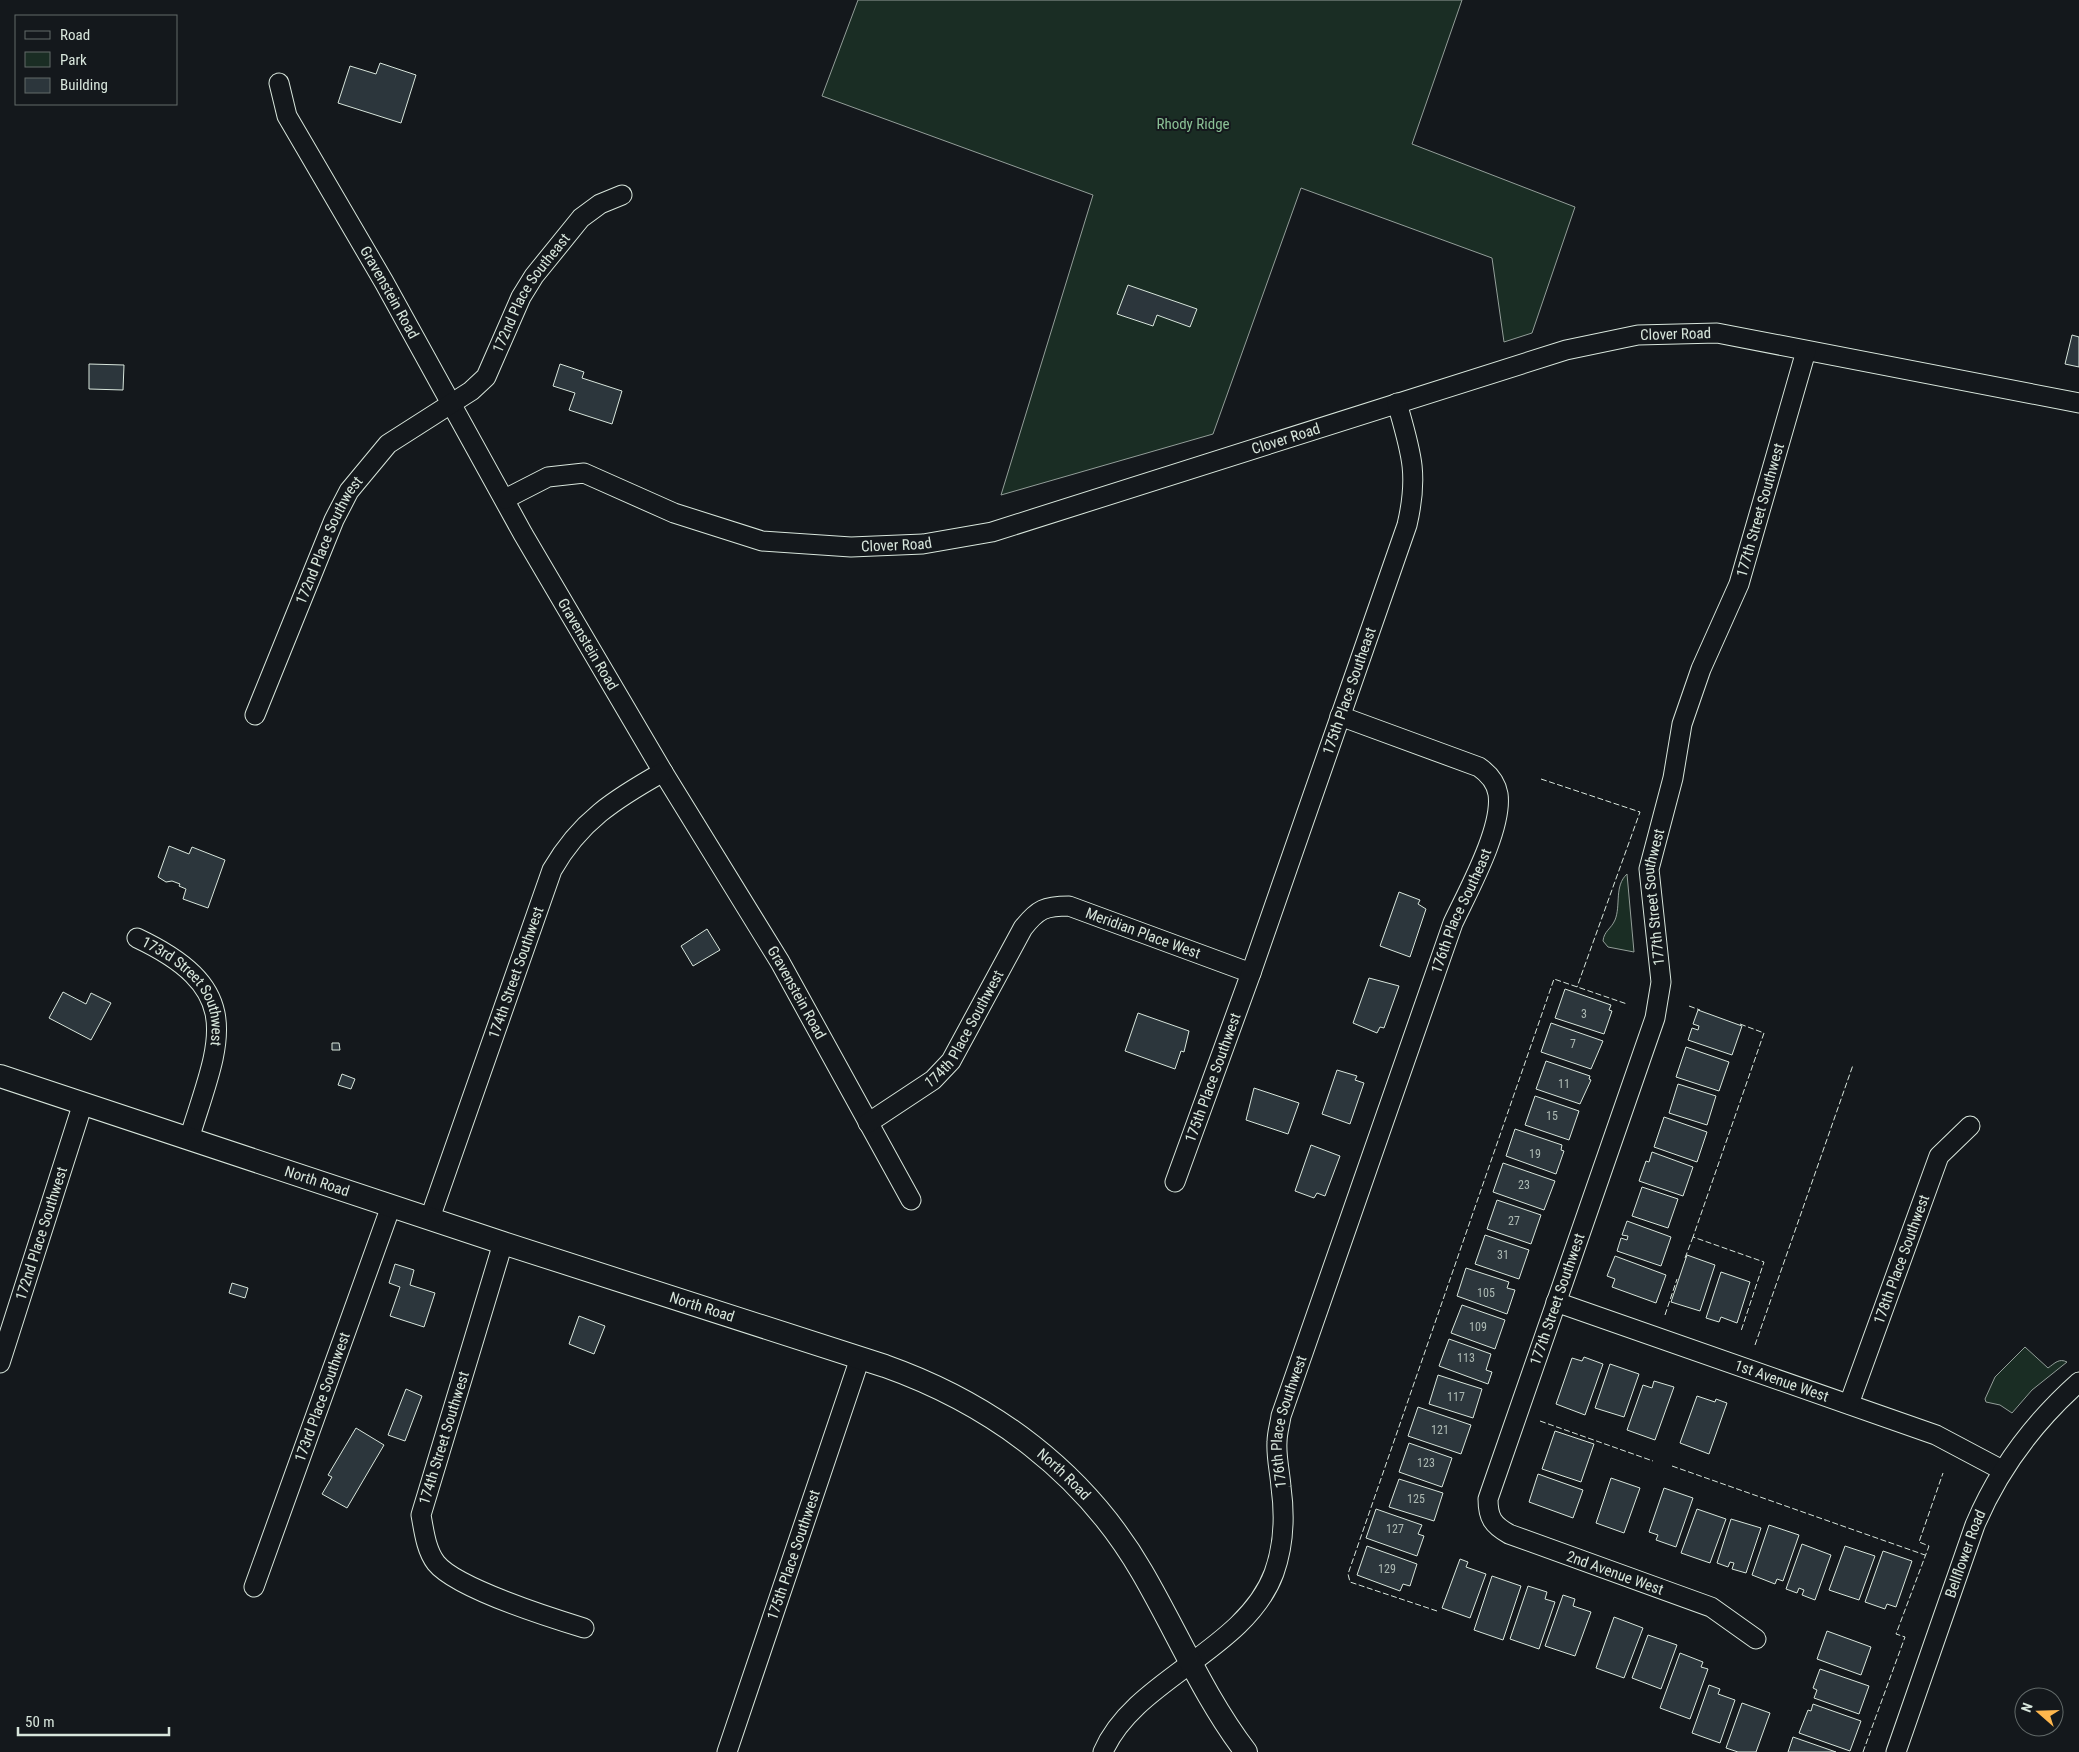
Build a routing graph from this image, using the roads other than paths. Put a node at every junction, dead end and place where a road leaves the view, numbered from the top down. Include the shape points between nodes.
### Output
1 (279, 83) dead end
2 (622, 195) dead end
3 (1806, 351) junction
4 (1397, 403) junction
5 (2079, 403) edge
6 (451, 404) junction
7 (505, 499) junction
8 (255, 715) dead end
9 (1340, 716) junction
10 (663, 772) junction
11 (1035, 913) joint
12 (136, 938) dead end
13 (1251, 973) junction
14 (1414, 1038) joint
15 (0, 1076) edge
16 (83, 1103) junction
17 (868, 1123) junction
18 (1970, 1126) dead end
19 (189, 1139) junction
20 (1175, 1182) dead end
21 (911, 1200) dead end
22 (391, 1206) junction
23 (430, 1218) junction
24 (502, 1243) junction
25 (1556, 1302) junction
26 (860, 1358) junction
27 (0, 1364) edge
28 (2079, 1382) edge
29 (1849, 1404) junction
30 (2002, 1470) junction
31 (1488, 1499) joint
32 (254, 1587) dead end
33 (584, 1628) dead end
34 (1756, 1639) dead end
35 (1191, 1664) junction
36 (728, 1752) edge
37 (1103, 1752) edge
38 (1246, 1752) edge
39 (1896, 1752) edge

1 - 6 street, Gravenstein Road via 287,116
2 - 6 street, 172nd Place Southeast via 600,204 581,218 521,297 486,377 471,392
3 - 4 street, Clover Road via 1717,333 1638,335 1566,350
3 - 5 street, Clover Road
3 - 25 street, 177th Street Southwest via 1739,584 1701,669 1682,724 1673,778 1649,869 1661,982 1655,1018
4 - 7 street, Clover Road via 992,532 923,544 851,547 762,541 674,512 584,473 548,477
4 - 9 street, 175th Place Southeast via 1414,474 1413,499
6 - 7 street, Gravenstein Road
6 - 8 street, 172nd Place Southwest via 388,444 349,491 334,520
7 - 10 street, Gravenstein Road
9 - 13 street, 175th Place Southeast
9 - 14 street, 176th Place Southeast via 1479,767 1489,774 1498,793 1497,818 1475,878 1453,923
10 - 17 street, Gravenstein Road via 780,962
10 - 23 street, 174th Street Southwest via 600,811 565,848 552,870
11 - 13 street, Meridian Place West via 1050,906 1069,906
11 - 17 street, 174th Place Southwest via 1023,928 951,1060 933,1080
12 - 19 street, 173rd Street Southwest via 161,949 191,971 211,998 216,1051
13 - 20 street, 175th Place Southwest
14 - 35 street, 176th Place Southwest via 1281,1416 1276,1441 1284,1533 1274,1574 1252,1611
15 - 16 street, North Road
16 - 19 street, North Road
16 - 27 street, 172nd Place Southwest
17 - 21 street, Gravenstein Road
18 - 29 street, 178th Place Southwest via 1939,1156
19 - 22 street, North Road
22 - 23 street, North Road
22 - 32 street, 173rd Place Southwest
23 - 24 street, North Road
24 - 26 street, North Road
24 - 33 street, 174th Street Southwest via 422,1515 425,1539 437,1563 460,1580 534,1613
25 - 29 street, 1st Avenue West
25 - 31 street, 177th Street Southwest
26 - 35 street, North Road via 946,1390 986,1412 1038,1448 1065,1473 1122,1540
26 - 36 street, 175th Place Southwest
28 - 30 street, Bellflower Road via 2031,1430
29 - 30 street, 1st Avenue West via 1936,1435
30 - 39 street, Bellflower Road via 1975,1525
31 - 34 street, 2nd Avenue West via 1488,1514 1495,1526 1509,1534 1711,1607
35 - 37 street, 176th Place Southwest via 1124,1719
35 - 38 street, North Road

